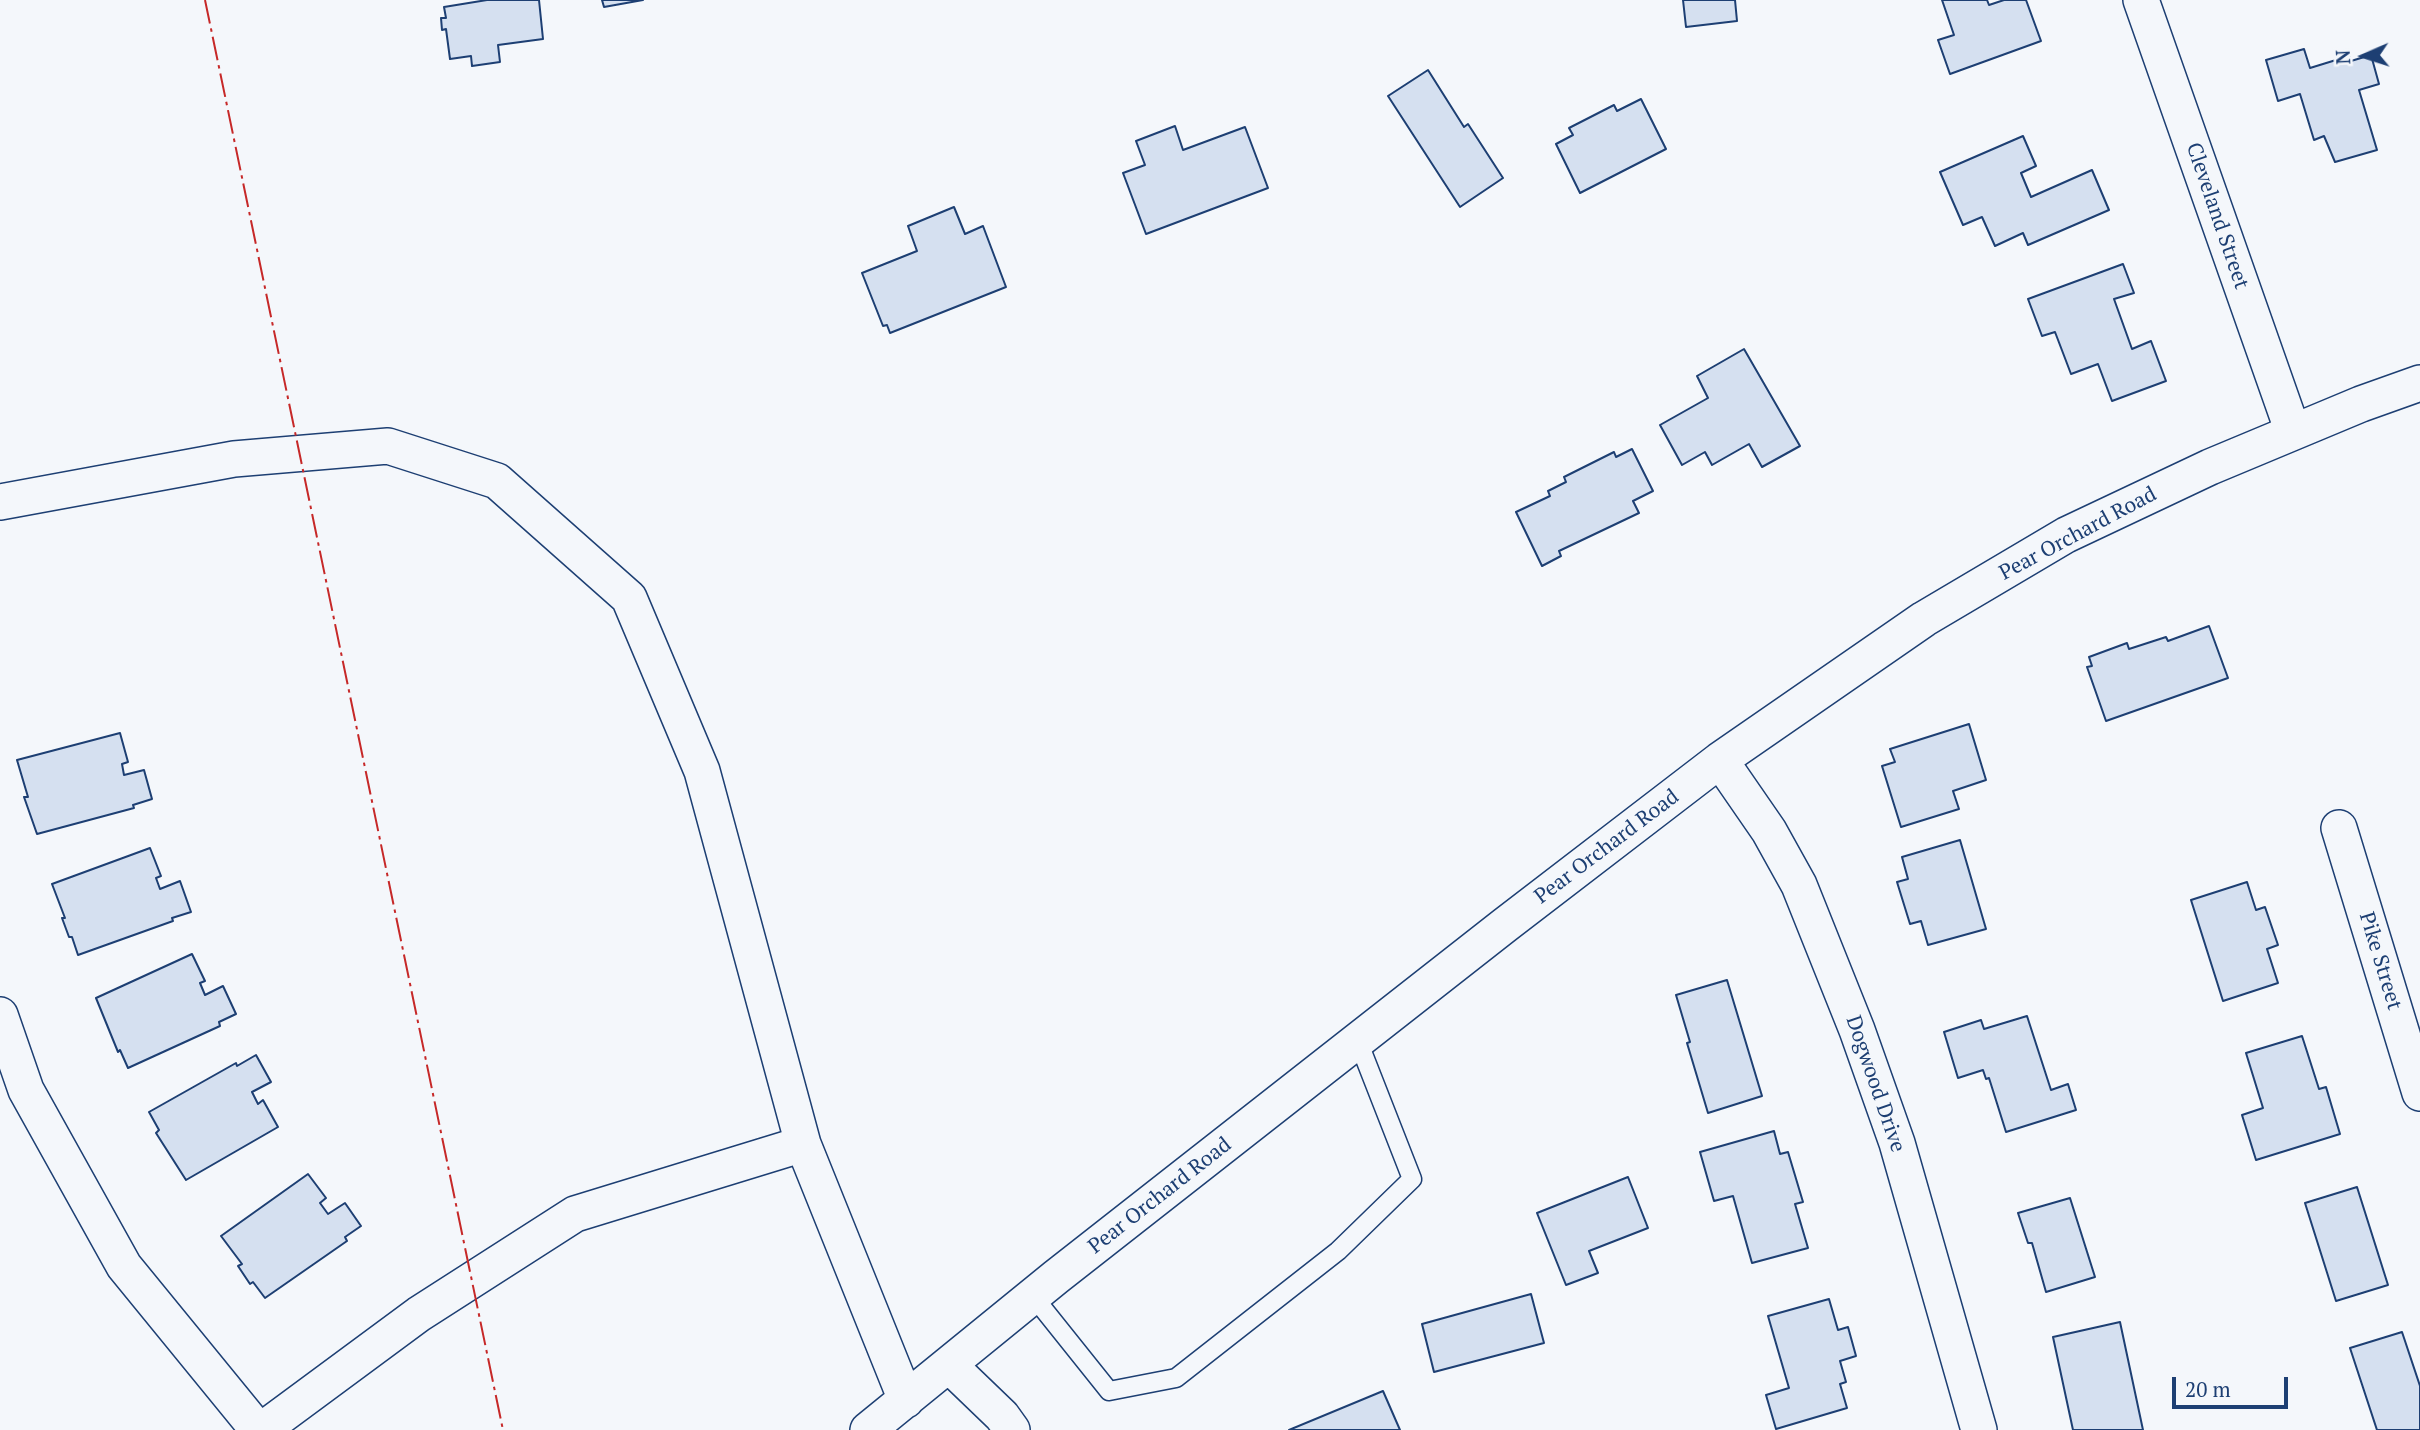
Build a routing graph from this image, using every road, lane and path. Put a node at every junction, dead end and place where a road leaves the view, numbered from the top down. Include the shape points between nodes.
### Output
1 (2141, 0) edge
2 (2420, 383) edge
3 (2293, 432) junction
4 (0, 502) edge
5 (1720, 760) junction
6 (2339, 828) dead end
7 (0, 1015) edge
8 (1359, 1041) junction
9 (2420, 1093) edge
10 (803, 1144) junction
11 (1033, 1296) junction
12 (949, 1365) junction
13 (906, 1400) junction
14 (260, 1430) edge
15 (868, 1430) edge
16 (1012, 1430) edge
17 (1979, 1430) edge

1 - 3 street, Cleveland Street
2 - 3 street, Pear Orchard Road
3 - 5 street, Pear Orchard Road via 2054,542 1923,618
4 - 10 street via 234,459 388,446 497,481 629,598 702,771
5 - 8 street, Pear Orchard Road
5 - 17 street, Dogwood Drive via 1799,885 1857,1030 1897,1143
6 - 9 street, Pike Street
7 - 14 street via 26,1090 124,1266
8 - 11 street, Pear Orchard Road
8 - 11 lane via 1412,1179 1327,1260 1176,1378 1109,1391
10 - 13 street
10 - 14 street via 575,1213 419,1314
11 - 12 street, Pear Orchard Road
12 - 13 street, Pear Orchard Road
12 - 16 street
13 - 15 street, Pear Orchard Road

